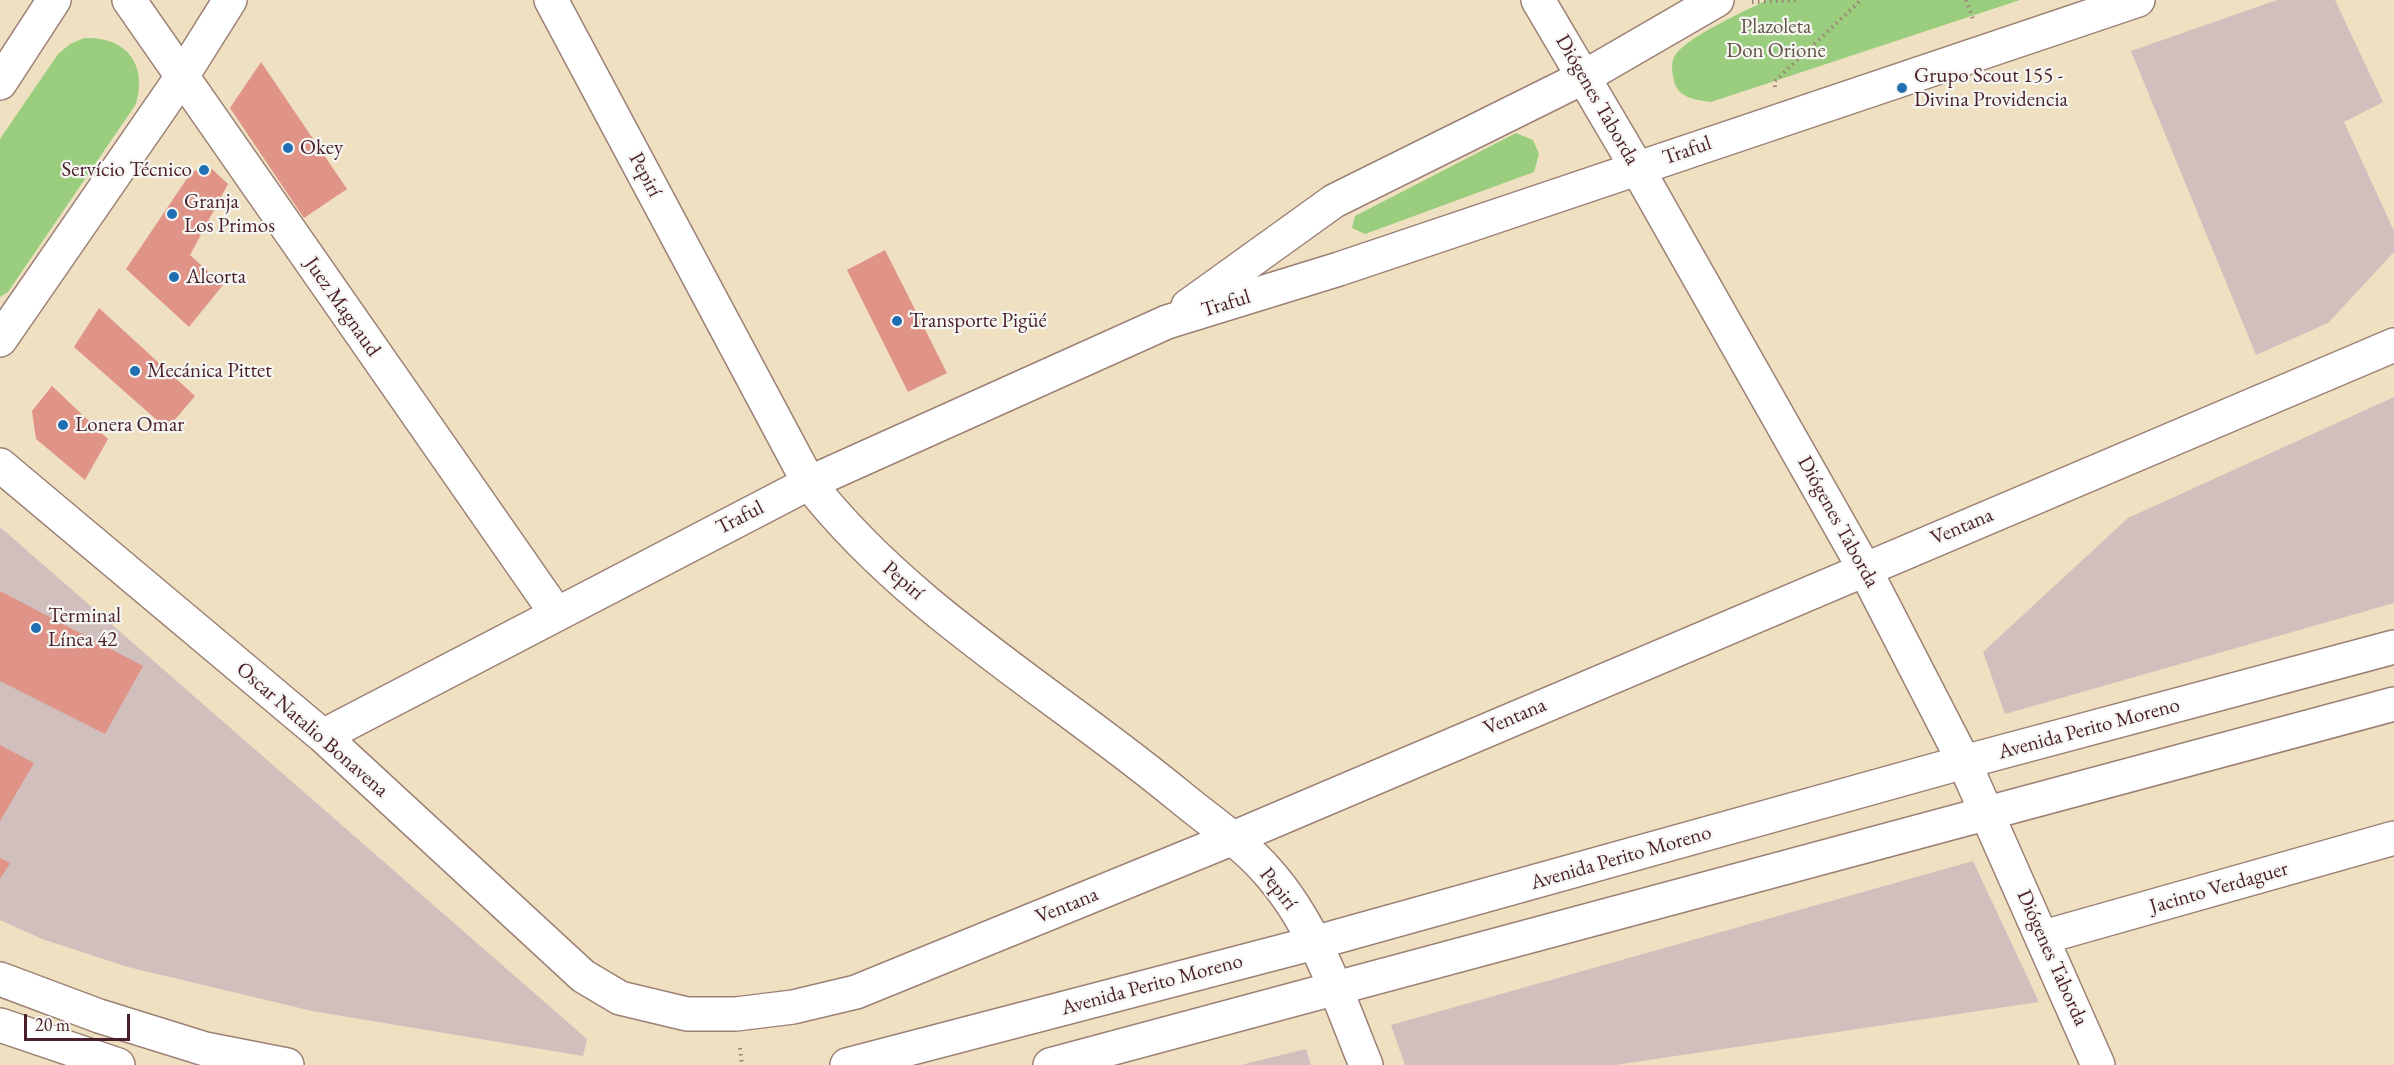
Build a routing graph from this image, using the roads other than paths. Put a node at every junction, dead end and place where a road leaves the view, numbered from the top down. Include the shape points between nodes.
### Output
1 (54, 0) edge
2 (129, 0) edge
3 (230, 0) edge
4 (551, 0) edge
5 (1538, 0) edge
6 (1717, 0) edge
7 (2134, 1) edge
8 (1584, 77) junction
9 (181, 78) junction
10 (0, 83) edge
11 (1637, 168) junction
12 (1167, 322) junction
13 (0, 340) edge
14 (2394, 345) edge
15 (0, 465) edge
16 (809, 483) junction
17 (1864, 568) junction
18 (556, 613) junction
19 (2394, 647) edge
20 (2394, 704) edge
21 (323, 736) junction
22 (1964, 762) junction
23 (1986, 812) junction
24 (2394, 838) edge
25 (1231, 839) junction
26 (2044, 937) junction
27 (1314, 943) junction
28 (0, 979) edge
29 (1335, 989) junction
30 (620, 998) joint
31 (0, 1025) edge
32 (118, 1065) edge
33 (287, 1065) edge
34 (847, 1065) edge
35 (1050, 1065) edge
36 (1366, 1065) edge
37 (2098, 1065) edge

1 - 10 street
2 - 9 street, Juez Magnaud
3 - 9 street
4 - 16 street, Pepirí
5 - 8 street, Diógenes Taborda
6 - 8 street, Traful
7 - 11 street, Traful
8 - 11 street, Diógenes Taborda
8 - 12 street, Traful via 1335,201
9 - 13 street
9 - 18 street, Juez Magnaud
11 - 12 street, Traful via 1339,269
11 - 17 street, Diógenes Taborda
12 - 16 street, Traful
14 - 17 street, Ventana
15 - 21 street, Oscar Natalio Bonavena
16 - 18 street, Traful
16 - 25 street, Pepirí via 839,521 895,576 1125,751
17 - 22 street, Diógenes Taborda
17 - 25 street, Ventana
18 - 21 street, Traful
19 - 22 street, Avenida Perito Moreno
20 - 23 street
21 - 30 street, Oscar Natalio Bonavena via 583,976
22 - 23 street, Diógenes Taborda
22 - 27 street, Avenida Perito Moreno
23 - 26 street, Diógenes Taborda
23 - 29 street
24 - 26 street, Jacinto Verdaguer
25 - 27 street, Pepirí via 1267,871 1295,908
25 - 30 street, Ventana via 856,992 793,1007 736,1014 687,1014
26 - 37 street, Diógenes Taborda
27 - 29 street, Pepirí
27 - 34 street, Avenida Perito Moreno
28 - 33 street via 99,1016 205,1049
29 - 35 street
29 - 36 street, Pepirí
31 - 32 street

